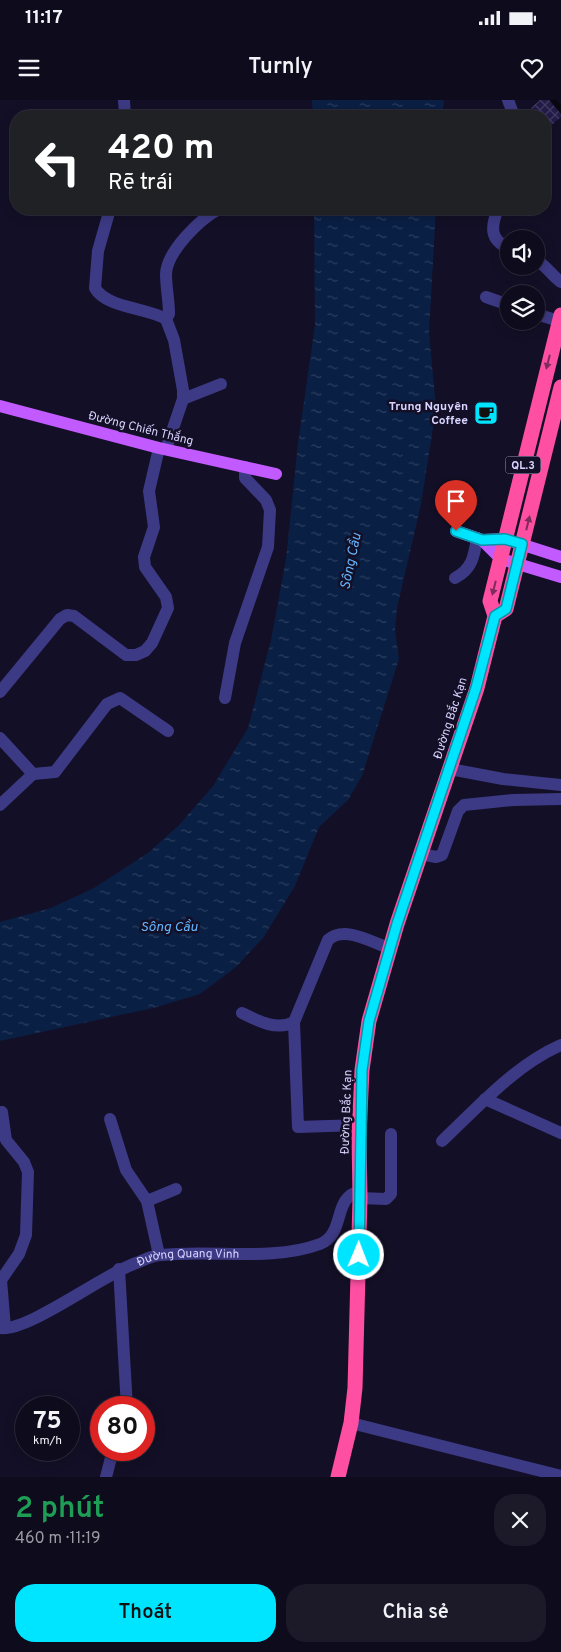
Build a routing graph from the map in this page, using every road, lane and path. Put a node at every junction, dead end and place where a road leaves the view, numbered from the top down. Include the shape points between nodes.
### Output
1 (108, 215) edge
2 (211, 215) edge
3 (496, 215) edge
4 (500, 243) edge
5 (545, 266) edge
6 (561, 282) edge
7 (486, 297) dead end
8 (500, 302) edge
9 (545, 316) edge
10 (560, 318) edge
11 (166, 319) junction
12 (220, 384) dead end
13 (561, 387) edge
14 (183, 399) junction
15 (0, 406) edge
16 (162, 449) junction
17 (245, 467) junction
18 (276, 474) dead end
19 (456, 531) dead end
20 (479, 539) junction
21 (505, 539) junction
22 (522, 544) junction
23 (561, 557) edge
24 (501, 559) junction
25 (519, 564) junction
26 (561, 577) edge
27 (455, 578) dead end
28 (495, 616) junction
29 (0, 692) edge
30 (225, 698) dead end
31 (168, 731) dead end
32 (0, 738) edge
33 (450, 769) junction
34 (33, 774) junction
35 (561, 785) edge
36 (561, 799) edge
37 (0, 804) edge
38 (421, 854) junction
39 (389, 948) junction
40 (242, 1013) dead end
41 (294, 1022) junction
42 (561, 1045) edge
43 (485, 1100) junction
44 (2, 1112) dead end
45 (110, 1119) dead end
46 (360, 1125) junction
47 (561, 1133) edge
48 (392, 1134) dead end
49 (442, 1141) dead end
50 (176, 1189) dead end
51 (360, 1195) junction
52 (147, 1201) junction
53 (160, 1254) junction
54 (119, 1269) junction
55 (1, 1288) edge
56 (2, 1328) edge
57 (126, 1396) edge
58 (351, 1423) junction
59 (110, 1461) edge
60 (532, 1473) edge
61 (561, 1476) edge
62 (106, 1477) edge
63 (338, 1477) edge

1 - 11 street via 98,251 97,292 113,301
2 - 11 street via 186,237 167,267
3 - 4 street via 491,229 495,240
5 - 6 street
7 - 8 street
9 - 10 street
10 -> 21 highway, Đường Bắc Kạn / QL.3
11 - 14 street via 174,340
12 - 14 street
22 -> 13 highway, Đường Bắc Kạn / QL.3
14 - 16 street
15 - 16 main road, Đường Chiến Thắng
16 - 17 main road, Đường Chiến Thắng
16 - 29 street via 149,491 154,527 144,557 145,567 166,597 168,608 152,643 145,651 126,655 74,616 67,615 60,619
17 - 18 main road, Đường Chiến Thắng
17 - 30 street via 245,478 266,500 270,510 268,547 238,634
19 - 20 main road
20 - 21 main road
20 - 24 main road
20 - 27 street via 472,565
21 - 22 main road
21 - 24 highway, Đường Bắc Kạn / QL.3
22 - 23 main road
22 - 25 highway, Đường Bắc Kạn / QL.3
24 - 25 main road
24 -> 28 highway, Đường Bắc Kạn / QL.3 via 490,601
25 - 26 main road
25 - 28 highway, Đường Bắc Kạn / QL.3 via 506,609
28 - 33 highway, Đường Bắc Kạn / QL.3
31 - 34 street via 120,698 107,704 55,772
32 - 34 street
33 - 35 street
33 - 38 highway, Đường Bắc Kạn / QL.3
34 - 37 street
36 - 38 street via 464,805 458,811 442,855
38 - 39 highway, Đường Bắc Kạn / QL.3
39 - 41 street via 343,932 334,934 328,940
39 - 46 highway, Đường Bắc Kạn / QL.3 via 369,1021 362,1070
40 - 41 street via 279,1026
41 - 46 street via 298,1127
42 - 43 street via 518,1069
43 - 47 street
43 - 49 street
44 - 55 street via 6,1140 28,1172 26,1235 19,1254 1,1280
45 - 52 street via 126,1170
46 - 51 highway, Đường Bắc Kạn / QL.3
48 - 51 street via 391,1194 386,1199
50 - 52 street
51 - 53 street, Đường Quang Vinh via 352,1193 345,1198 334,1233 319,1244 278,1252
51 - 58 highway, Đường Bắc Kạn / QL.3 via 355,1388
52 - 53 street
53 - 54 street, Đường Quang Vinh
54 - 56 street, Đường Quang Vinh via 21,1326
54 - 57 street
55 - 56 street
58 - 60 street
58 - 63 highway, Đường Bắc Kạn / QL.3
59 - 62 street
60 - 61 street

